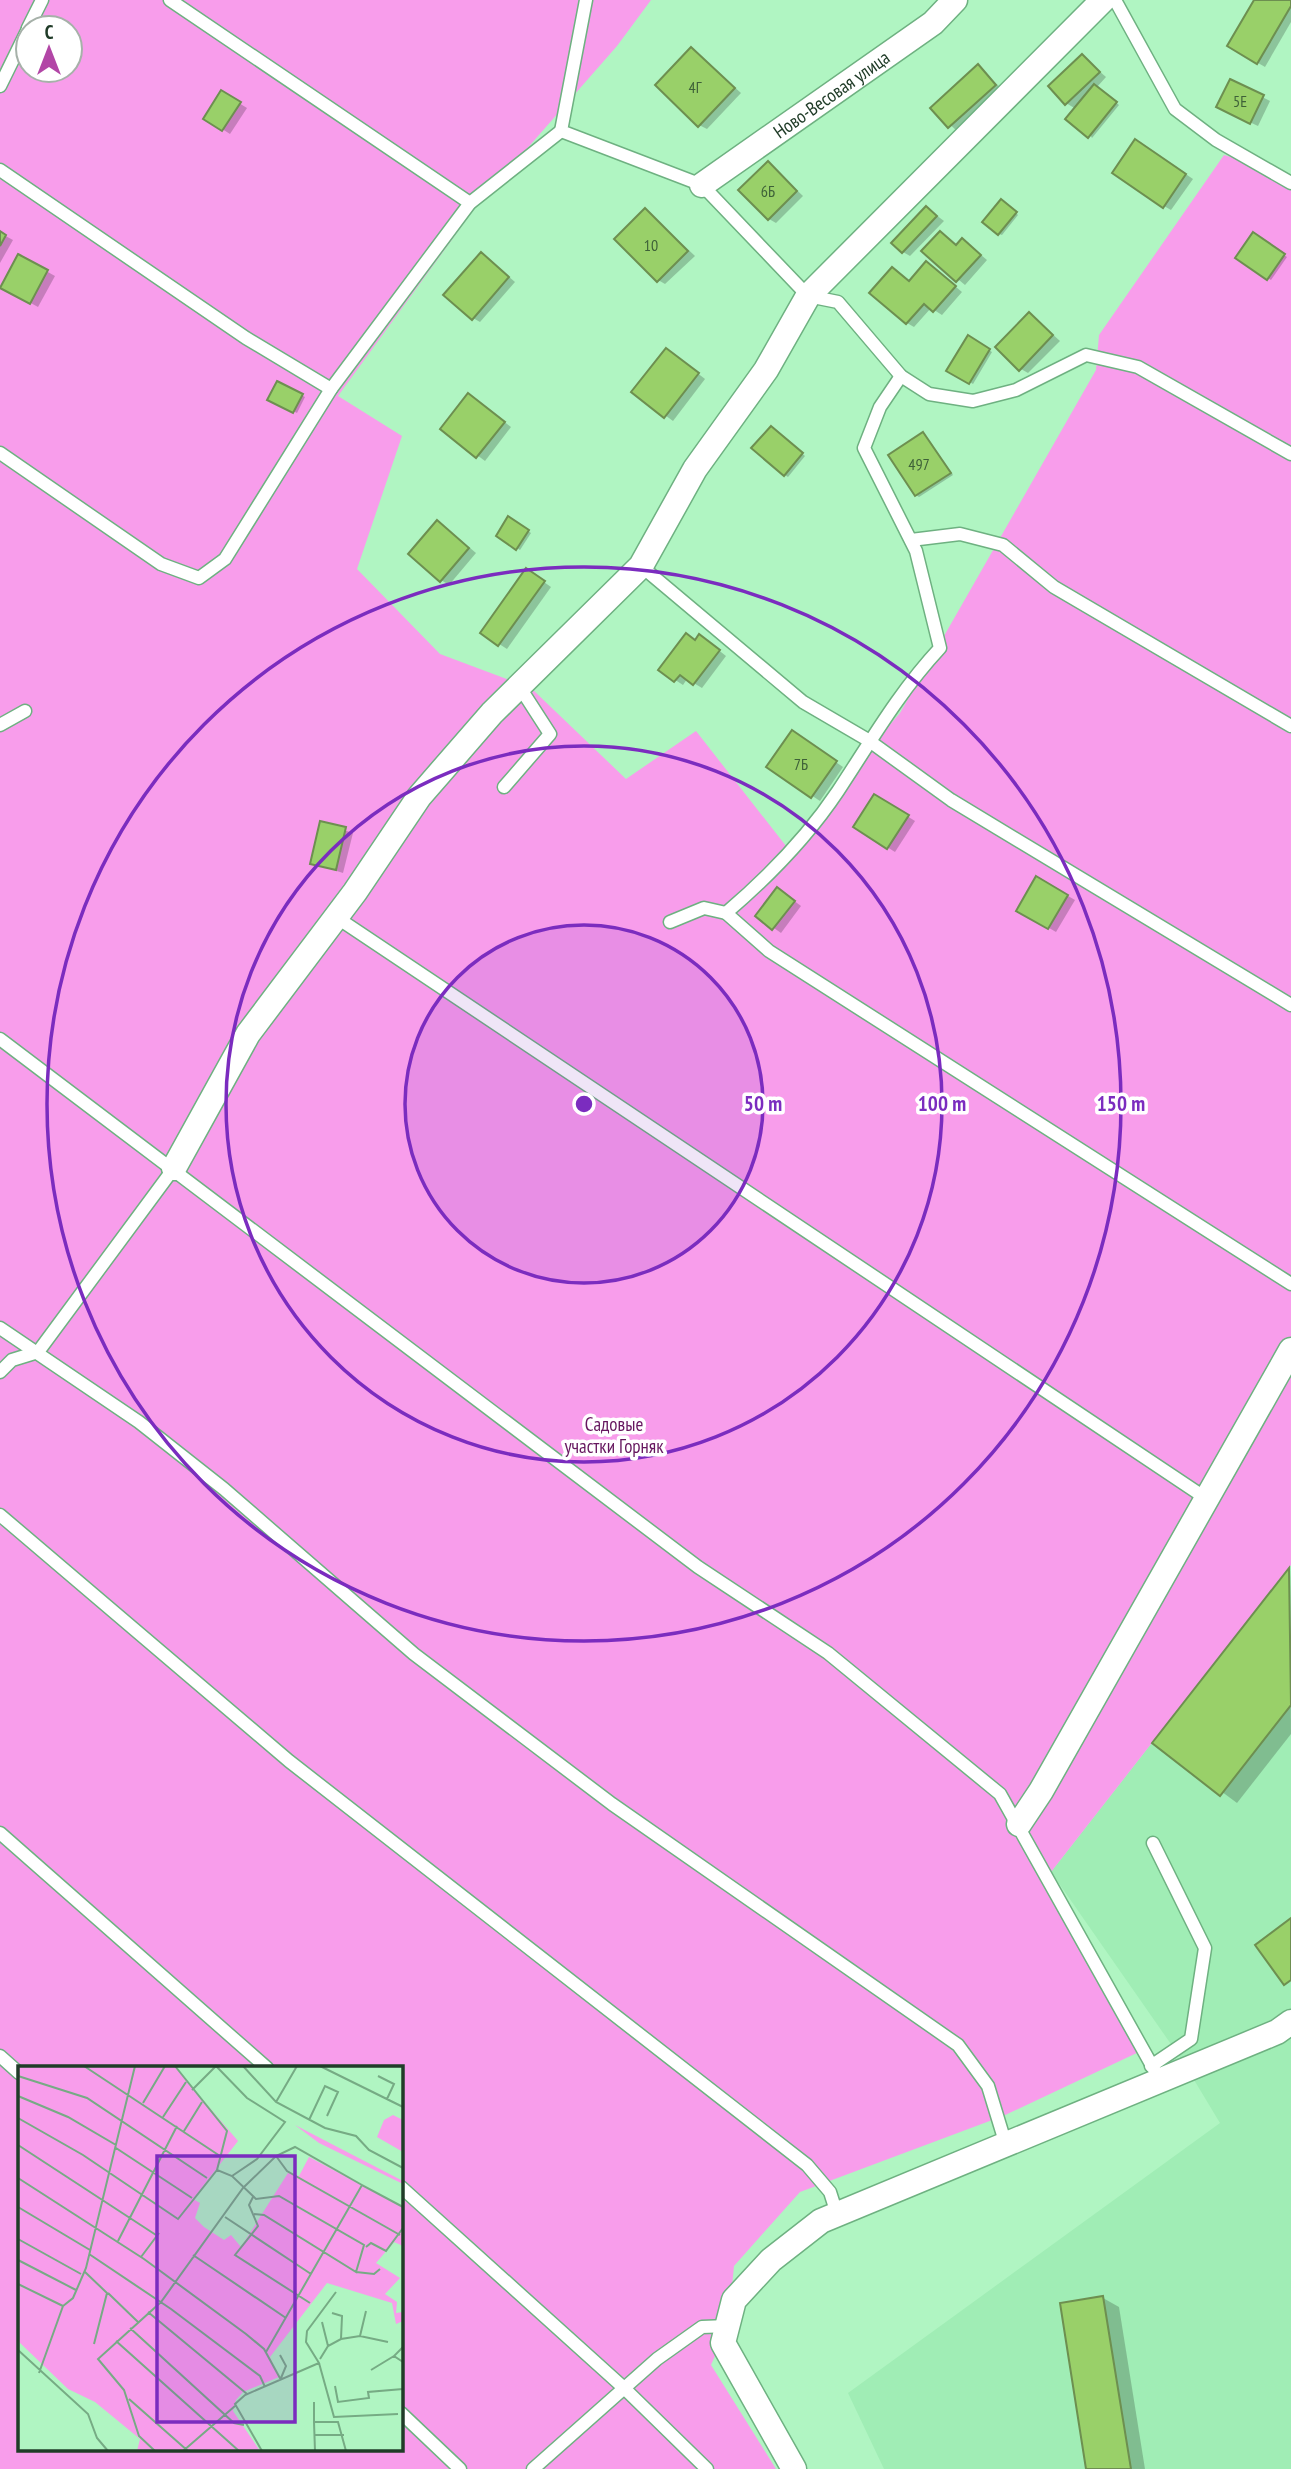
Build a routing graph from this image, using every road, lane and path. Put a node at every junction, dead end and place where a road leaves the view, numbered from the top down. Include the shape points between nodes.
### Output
1 (170, 0) edge
2 (586, 0) edge
3 (956, 0) edge
4 (1104, 1) edge
5 (14, 57) edge
6 (0, 86) edge
7 (561, 131) junction
8 (0, 170) edge
9 (1291, 183) edge
10 (702, 185) junction
11 (470, 203) junction
12 (808, 296) junction
13 (901, 376) junction
14 (331, 389) junction
15 (0, 453) edge
16 (1291, 454) edge
17 (911, 540) junction
18 (641, 566) junction
19 (519, 686) junction
20 (25, 711) dead end
21 (0, 725) edge
22 (1291, 726) edge
23 (868, 740) junction
24 (504, 787) dead end
25 (726, 913) junction
26 (336, 917) junction
27 (670, 922) dead end
28 (1291, 1005) edge
29 (0, 1039) edge
30 (174, 1168) junction
31 (1291, 1284) edge
32 (0, 1328) edge
33 (1291, 1350) edge
34 (38, 1352) junction
35 (0, 1372) edge
36 (1207, 1499) junction
37 (0, 1515) edge
38 (1019, 1824) junction
39 (0, 1833) edge
40 (1153, 1843) dead end
41 (1291, 2022) edge
42 (0, 2056) edge
43 (265, 2066) edge
44 (18, 2072) edge
45 (1155, 2073) junction
46 (1006, 2145) junction
47 (402, 2188) edge
48 (837, 2214) junction
49 (727, 2326) junction
50 (624, 2388) junction
51 (402, 2414) edge
52 (460, 2469) edge
53 (533, 2469) edge
54 (707, 2469) edge
55 (794, 2469) edge

1 - 11 lane
2 - 7 lane
3 - 10 street, Ново-Весовая улица via 922,31
4 - 9 lane via 1175,109 1216,140
4 - 12 street
5 - 6 lane
7 - 10 lane
7 - 11 lane
8 - 14 lane via 246,338
10 - 12 lane
11 - 14 lane
12 - 13 lane via 838,302
12 - 18 street via 766,370 695,469
13 - 16 lane via 929,394 973,401 1016,390 1086,355 1138,367
13 - 17 lane via 880,407 864,448
14 - 15 lane via 225,559 200,578 161,564
17 - 22 lane via 960,534 1003,545 1054,587
17 - 23 lane via 940,648 915,674
18 - 19 street
18 - 23 lane via 803,702
19 - 24 lane via 550,734
19 - 26 street via 419,797
20 - 21 lane
23 - 25 lane via 828,803 762,883
23 - 28 lane via 951,800
25 - 27 lane via 704,908
25 - 31 lane via 769,951
26 - 30 street via 248,1034
26 - 36 lane
29 - 30 lane
30 - 34 lane
30 - 38 lane via 698,1567 828,1653 1000,1794
32 - 34 lane
33 - 36 street
34 - 35 lane via 12,1360
34 - 46 lane via 139,1422 414,1654 601,1796 958,2045 988,2086
36 - 38 street
37 - 48 lane via 289,1761 807,2165 830,2192
38 - 45 lane
39 - 43 lane
40 - 45 lane via 1205,1948 1191,2039
41 - 45 street via 1277,2032
42 - 44 lane
45 - 46 street
46 - 48 street
47 - 50 lane
48 - 49 street via 821,2221 772,2260 734,2300
49 - 50 lane via 702,2327
49 - 55 street via 723,2343
50 - 53 lane
50 - 54 lane
51 - 52 lane

